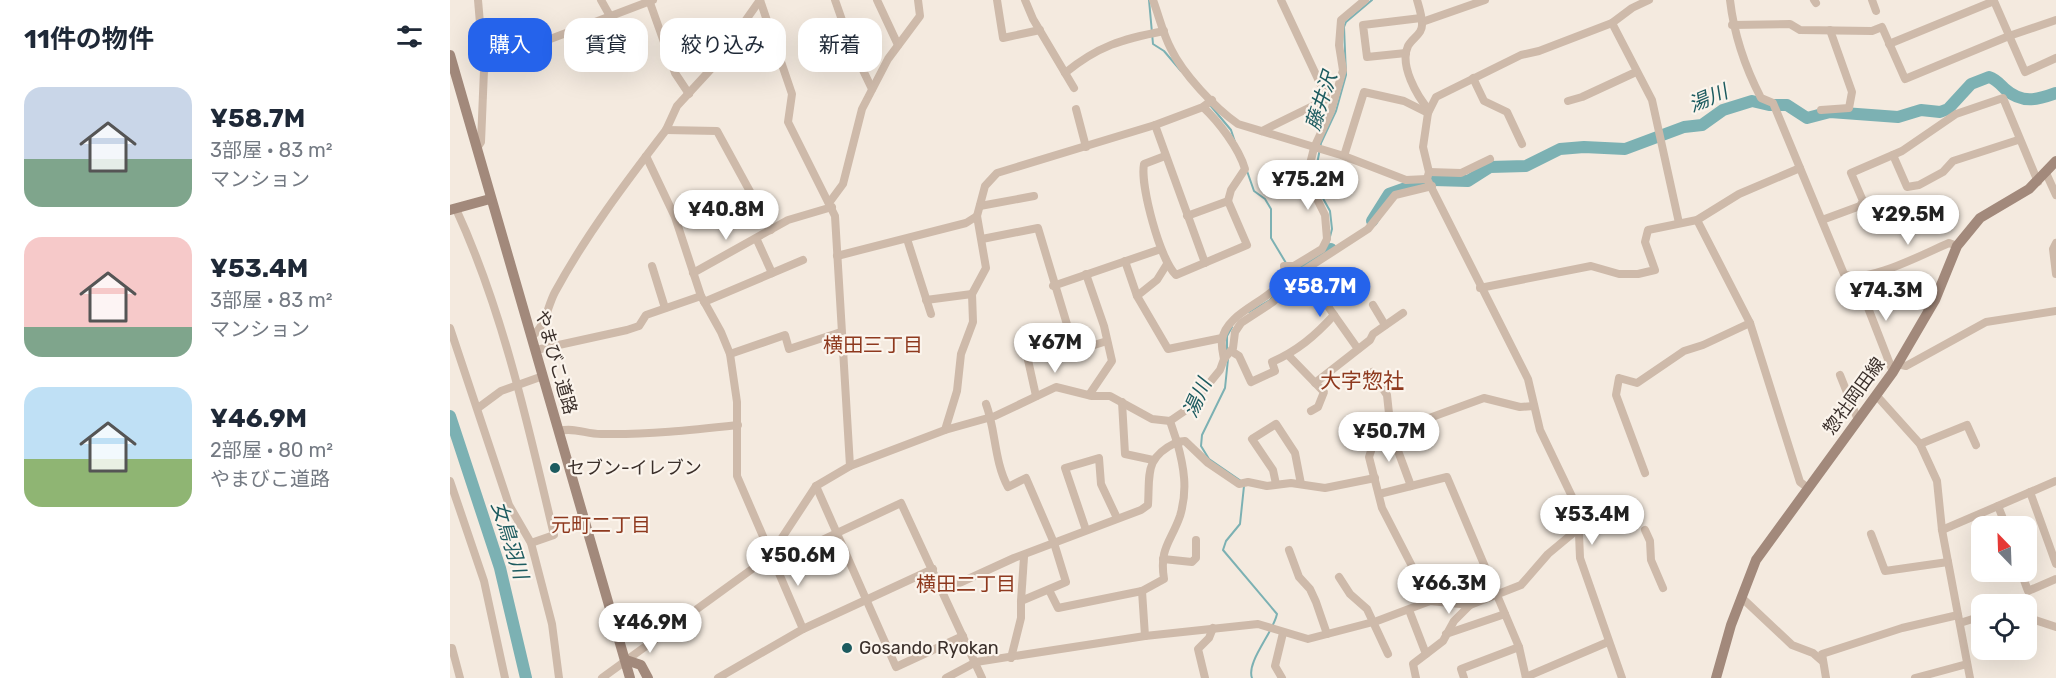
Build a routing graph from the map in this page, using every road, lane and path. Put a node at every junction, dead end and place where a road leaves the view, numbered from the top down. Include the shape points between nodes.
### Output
1 (478, 0) edge
2 (602, 0) edge
3 (650, 0) edge
4 (760, 0) edge
5 (835, 0) edge
6 (877, 0) edge
7 (918, 0) edge
8 (997, 0) edge
9 (1025, 0) edge
10 (1153, 0) edge
11 (1281, 0) edge
12 (1365, 0) edge
13 (1417, 0) edge
14 (1485, 0) edge
15 (1649, 0) edge
16 (1730, 0) edge
17 (1872, 0) edge
18 (1470, 3) edge
19 (1876, 11) dead end
20 (610, 16) junction
21 (480, 18) edge
22 (1422, 20) junction
23 (2056, 20) edge
24 (1612, 23) junction
25 (1732, 25) junction
26 (1040, 30) junction
27 (1830, 30) junction
28 (1164, 32) junction
29 (2008, 36) junction
30 (552, 38) edge
31 (1889, 44) junction
32 (898, 45) junction
33 (1406, 53) junction
34 (450, 55) edge
35 (2056, 58) edge
36 (484, 72) edge
37 (1636, 72) junction
38 (1065, 73) junction
39 (1473, 78) junction
40 (1074, 88) dead end
41 (872, 89) junction
42 (689, 94) junction
43 (1212, 100) junction
44 (1568, 101) dead end
45 (1203, 107) junction
46 (1076, 109) dead end
47 (1821, 110) dead end
48 (1428, 112) junction
49 (1155, 125) junction
50 (666, 130) junction
51 (1262, 131) junction
52 (2018, 140) junction
53 (1522, 144) dead end
54 (1086, 147) junction
55 (477, 148) junction
56 (1314, 148) junction
57 (1893, 154) junction
58 (646, 156) junction
59 (1165, 156) junction
60 (1344, 156) junction
61 (1490, 159) dead end
62 (2056, 161) edge
63 (1800, 168) junction
64 (2046, 173) junction
65 (1429, 179) junction
66 (2038, 182) junction
67 (2056, 195) edge
68 (1034, 196) dead end
69 (490, 198) junction
70 (1228, 201) junction
71 (830, 205) junction
72 (980, 206) junction
73 (453, 209) edge
74 (977, 216) junction
75 (1187, 216) junction
76 (1697, 220) junction
77 (1822, 220) junction
78 (1679, 223) junction
79 (771, 230) junction
80 (907, 239) junction
81 (982, 239) junction
82 (757, 240) junction
83 (2056, 243) edge
84 (1957, 246) junction
85 (1161, 249) junction
86 (837, 256) junction
87 (803, 260) dead end
88 (1125, 261) junction
89 (1205, 263) junction
90 (1167, 264) junction
91 (652, 266) dead end
92 (1303, 271) junction
93 (693, 273) junction
94 (772, 273) junction
95 (1086, 274) junction
96 (2056, 274) edge
97 (1856, 277) junction
98 (1053, 285) junction
99 (1480, 288) junction
100 (972, 294) junction
101 (1137, 296) junction
102 (703, 299) junction
103 (926, 300) junction
104 (1373, 305) dead end
105 (665, 309) junction
106 (2056, 311) edge
107 (1403, 313) dead end
108 (931, 314) dead end
109 (1334, 315) junction
110 (1750, 323) junction
111 (1385, 325) junction
112 (450, 328) edge
113 (841, 332) junction
114 (1022, 333) dead end
115 (532, 336) junction
116 (1222, 338) junction
117 (1107, 341) junction
118 (1358, 349) junction
119 (536, 350) junction
120 (1231, 351) junction
121 (730, 354) junction
122 (1288, 355) junction
123 (1224, 359) junction
124 (1895, 368) junction
125 (1372, 372) dead end
126 (1840, 375) dead end
127 (543, 376) junction
128 (517, 383) junction
129 (1315, 383) junction
130 (1089, 395) junction
131 (1876, 395) junction
132 (1036, 396) junction
133 (1122, 402) junction
134 (986, 404) dead end
135 (1534, 406) junction
136 (477, 408) junction
137 (1311, 411) dead end
138 (991, 417) junction
139 (1858, 420) junction
140 (1170, 421) junction
141 (738, 425) junction
142 (945, 430) junction
143 (559, 431) junction
144 (1391, 432) junction
145 (1177, 442) junction
146 (1920, 444) junction
147 (1976, 445) dead end
148 (1153, 460) junction
149 (850, 466) junction
150 (1645, 473) dead end
151 (1375, 478) junction
152 (450, 480) edge
153 (2056, 481) edge
154 (1276, 484) junction
155 (1301, 484) junction
156 (816, 486) junction
157 (1411, 486) junction
158 (1808, 488) junction
159 (452, 491) edge
160 (2030, 492) junction
161 (1379, 494) junction
162 (1998, 506) junction
163 (2002, 516) edge
164 (1117, 518) junction
165 (1578, 529) junction
166 (1086, 530) junction
167 (1645, 530) dead end
168 (1942, 530) junction
169 (838, 532) junction
170 (1871, 534) dead end
171 (1196, 540) dead end
172 (531, 543) junction
173 (1054, 543) junction
174 (1288, 550) dead end
175 (1024, 556) junction
176 (771, 559) junction
177 (1163, 559) junction
178 (1948, 562) junction
179 (2056, 564) edge
180 (933, 569) junction
181 (1339, 577) dead end
182 (2056, 579) edge
183 (2025, 582) edge
184 (1663, 588) dead end
185 (944, 590) junction
186 (1049, 590) junction
187 (1143, 591) junction
188 (1496, 596) junction
189 (1741, 597) junction
190 (866, 599) junction
191 (1021, 601) junction
192 (1430, 601) junction
193 (1470, 605) junction
194 (1409, 610) junction
195 (1505, 614) junction
196 (1971, 617) edge
197 (1959, 619) junction
198 (2037, 621) edge
199 (1374, 622) junction
200 (2056, 627) edge
201 (1213, 628) junction
202 (803, 629) junction
203 (1283, 633) junction
204 (1327, 634) junction
205 (1446, 634) junction
206 (963, 636) junction
207 (1145, 636) junction
208 (1608, 642) junction
209 (1519, 647) junction
210 (450, 648) edge
211 (1388, 654) dead end
212 (1426, 654) junction
213 (1011, 658) junction
214 (626, 660) junction
215 (1821, 660) junction
216 (976, 662) junction
217 (1967, 664) junction
218 (1526, 677) edge
219 (460, 678) edge
220 (505, 678) edge
221 (559, 678) edge
222 (602, 678) edge
223 (630, 678) edge
224 (648, 678) edge
225 (718, 678) edge
226 (946, 678) edge
227 (982, 678) edge
228 (1205, 678) edge
229 (1282, 678) edge
230 (1416, 678) edge
231 (1464, 678) edge
232 (1622, 678) edge
233 (1716, 678) edge
234 (1826, 678) edge
235 (1915, 678) edge
236 (1970, 678) edge

1 - 21 street
2 - 20 street
3 - 20 street
3 - 42 street via 675,73
4 - 42 street
4 - 71 street via 792,94 788,123
5 - 41 street
6 - 32 street
7 - 32 street via 920,16
8 - 26 street via 1003,38
9 - 26 street
10 - 28 street
11 - 51 street via 1326,96 1325,100
12 - 56 street via 1341,20 1343,70 1331,111
13 - 22 street
14 - 18 street
15 - 24 street
16 - 25 street
17 - 19 street
18 - 22 street
20 - 30 street
22 - 33 street via 1421,32
22 - 33 street via 1363,25 1367,57
23 - 29 street
24 - 37 street
24 - 39 street via 1521,55
25 - 27 street via 1790,24 1800,30
25 - 63 street via 1752,81 1761,99 1773,103
26 - 38 street
27 - 31 street via 1872,31 1882,27
27 - 47 street via 1852,92 1849,108
28 - 38 street via 1112,43 1087,55
28 - 43 street via 1181,66
29 - 31 street via 1905,79
29 - 31 street via 1995,1
29 - 35 street via 2025,72
32 - 41 street
33 - 48 street via 1411,79
34 - 55 street, やまびこ道路
36 - 55 street via 481,142
37 - 44 street
37 - 78 street via 1652,100
38 - 40 street
39 - 48 street via 1436,97
39 - 53 street via 1484,101 1507,112
41 - 71 street via 862,109 843,184
42 - 50 street via 677,106
43 - 45 street
43 - 51 street via 1238,123
45 - 49 street
45 - 70 street via 1223,129 1245,169
46 - 54 street
48 - 60 street via 1404,101 1364,92
48 - 65 street via 1423,147
49 - 54 street
49 - 59 street
50 - 58 street
50 - 79 street via 717,131
51 - 56 street
52 - 57 street via 1953,161 1942,172 1907,187
52 - 57 street via 2003,98 1956,114
52 - 66 street
54 - 72 street via 997,173 985,186
55 - 69 street, やまびこ道路
56 - 60 street
56 - 116 street via 1311,187 1327,222 1324,245 1294,266 1284,266 1284,276 1275,288 1232,320
57 - 77 street via 1851,173 1863,201 1860,206
58 - 93 street via 675,217
58 - 115 street via 574,259 539,331
59 - 75 street
59 - 85 street via 1144,164 1141,177
60 - 65 street via 1406,180
61 - 65 street via 1461,173
62 - 64 street, 惣社岡田線
63 - 76 street via 1739,194
63 - 77 street
64 - 66 street, 惣社岡田線
64 - 67 street
65 - 92 street via 1395,195 1368,229
65 - 99 street
66 - 84 street, 惣社岡田線 via 1980,218
68 - 72 street
69 - 73 street
69 - 115 street, やまびこ道路
70 - 75 street
70 - 89 street via 1247,245
71 - 79 street
71 - 86 street
72 - 74 street
73 - 128 street via 469,233
74 - 80 street via 966,223
74 - 81 street
75 - 89 street
76 - 78 street
76 - 110 street
77 - 97 street via 1839,268
78 - 99 street via 1648,230 1646,242 1655,270 1619,274 1591,266
79 - 82 street
80 - 86 street
80 - 103 street
81 - 98 street via 1038,228
81 - 100 street via 986,268
82 - 93 street
82 - 94 street
83 - 96 street
84 - 97 street via 1949,243
84 - 124 street, 惣社岡田線 via 1935,300
85 - 88 street
85 - 90 street
86 - 113 street
87 - 94 street
88 - 95 street
88 - 101 street
89 - 90 street via 1176,275
90 - 101 street via 1157,280
91 - 105 street
92 - 109 street
92 - 120 street via 1273,302 1241,323
93 - 102 street
94 - 102 street
95 - 98 street
95 - 117 street
97 - 124 street
98 - 117 street via 1075,351
99 - 135 street via 1521,361
100 - 103 street
100 - 142 street via 973,322 961,354 957,391
101 - 116 street via 1168,349
102 - 105 street
102 - 121 street
103 - 108 street
104 - 111 street
105 - 119 street via 646,315 639,326 627,330
106 - 124 street via 1986,322 1906,366
107 - 111 street
109 - 118 street
109 - 122 street via 1315,337
110 - 150 street via 1671,357 1637,383 1618,378 1616,395
110 - 158 street via 1800,482
111 - 118 street
112 - 136 street
113 - 121 street via 789,349 785,335
113 - 149 street
114 - 132 street
115 - 119 street, やまびこ道路
116 - 123 street
117 - 130 street via 1112,361
118 - 129 street
119 - 127 street, やまびこ道路
120 - 122 street via 1239,356 1251,382 1275,371 1272,362
120 - 123 street
121 - 141 street
122 - 129 street
123 - 140 street via 1220,370 1189,408
124 - 131 street, 惣社岡田線
125 - 144 street via 1387,395
126 - 139 street
127 - 128 street
127 - 143 street, やまびこ道路
128 - 136 street
128 - 172 street via 554,535
129 - 137 street via 1324,392 1318,407
130 - 132 street via 1056,387
130 - 133 street via 1110,396
131 - 139 street, 惣社岡田線
131 - 146 street
132 - 138 street
133 - 140 street via 1152,419
133 - 148 street via 1125,454
134 - 138 street
135 - 144 street via 1520,407 1484,398
135 - 165 street via 1540,430 1578,509
136 - 172 street via 509,505
138 - 142 street
138 - 173 street via 1001,474 1008,487 1026,478
139 - 158 street, 惣社岡田線
140 - 145 street
141 - 143 street via 598,434 574,429
141 - 176 street via 737,476
142 - 149 street
143 - 214 street, やまびこ道路
144 - 151 street via 1372,448 1369,457
144 - 157 street
145 - 148 street via 1162,449
145 - 154 street via 1185,441 1239,484
145 - 177 street via 1186,482 1180,517 1168,538
146 - 147 street via 1967,425
146 - 168 street via 1937,481
148 - 164 street via 1147,478 1148,505
149 - 156 street
151 - 155 street via 1325,488
151 - 161 street
152 - 159 street
153 - 160 street
154 - 155 street
154 - 155 street via 1273,470 1252,439 1276,424 1295,453
156 - 169 street
156 - 176 street
157 - 161 street
157 - 188 street via 1447,477
158 - 189 street, 惣社岡田線 via 1756,560
159 - 220 street via 484,581
160 - 162 street
160 - 179 street
161 - 192 street via 1392,531
162 - 163 street
162 - 168 street
164 - 166 street
164 - 166 street via 1101,484 1099,458 1065,468
165 - 188 street via 1548,554 1521,585
165 - 208 street via 1580,558
166 - 173 street
167 - 184 street via 1651,560
168 - 178 street
169 - 176 street
169 - 180 street via 901,503
169 - 190 street
170 - 178 street via 1885,571
171 - 177 street via 1196,558 1192,562
172 - 221 street via 552,624
173 - 175 street
173 - 186 street via 1066,582
174 - 204 street via 1299,577 1316,602
175 - 185 street
175 - 191 street
176 - 202 street
176 - 214 street
177 - 187 street via 1164,579
178 - 197 street
180 - 185 street
180 - 190 street
181 - 199 street
182 - 183 street via 2028,591
185 - 206 street
186 - 187 street via 1058,608
186 - 191 street
187 - 207 street
188 - 193 street
188 - 195 street
189 - 215 street via 1792,645
189 - 233 street, 惣社岡田線
190 - 202 street
190 - 206 street via 896,667
191 - 213 street via 1022,618
192 - 193 street
192 - 194 street
193 - 205 street
194 - 199 street
194 - 212 street
195 - 205 street
195 - 209 street
196 - 197 street
197 - 215 street via 1892,631 1822,654
197 - 217 street
198 - 200 street
199 - 204 street
199 - 211 street
201 - 203 street via 1258,624
201 - 207 street
201 - 228 street via 1198,649
202 - 225 street
203 - 204 street via 1308,639
203 - 229 street via 1275,666
205 - 212 street
206 - 216 street
207 - 213 street
208 - 218 street
208 - 232 street
209 - 218 street
209 - 231 street via 1461,669
210 - 219 street
212 - 230 street via 1413,664
213 - 216 street
214 - 222 street
214 - 223 street, やまびこ道路
214 - 224 street via 641,664
215 - 234 street
216 - 226 street
216 - 227 street
217 - 235 street
217 - 236 street

